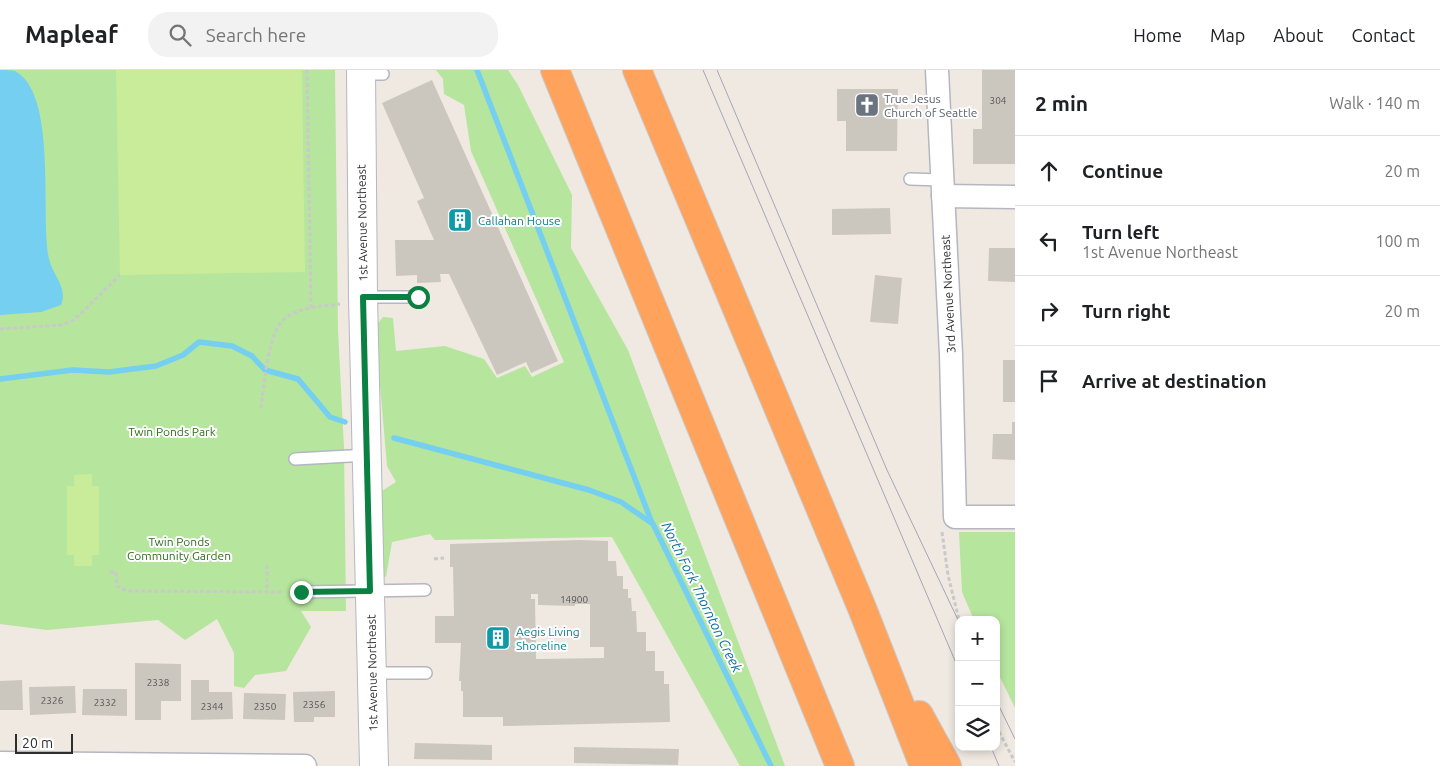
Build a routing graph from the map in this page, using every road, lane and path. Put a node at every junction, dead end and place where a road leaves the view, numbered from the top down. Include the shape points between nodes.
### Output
1 (307, 70) edge
2 (555, 70) edge
3 (637, 70) edge
4 (938, 70) edge
5 (368, 72) edge
6 (910, 180) dead end
7 (942, 188) junction
8 (1015, 197) edge
9 (120, 275) dead end
10 (418, 297) dead end
11 (352, 300) junction
12 (312, 307) junction
13 (0, 329) edge
14 (260, 408) dead end
15 (368, 455) junction
16 (295, 459) dead end
17 (1015, 518) edge
18 (444, 558) dead end
19 (434, 559) dead end
20 (267, 565) dead end
21 (110, 572) dead end
22 (425, 590) dead end
23 (370, 591) junction
24 (267, 592) junction
25 (284, 592) dead end
26 (301, 592) dead end
27 (862, 608) junction
28 (372, 673) junction
29 (426, 673) dead end
30 (1000, 734) edge
31 (1015, 762) edge
32 (0, 763) edge
33 (370, 764) edge
34 (305, 766) edge
35 (840, 766) edge
36 (924, 766) edge
37 (947, 766) edge

1 - 12 path
2 - 35 highway
3 - 27 highway
4 - 7 street, 3rd Avenue Northeast
5 - 11 street, 1st Avenue Northeast
6 - 7 lane
7 - 8 street
7 - 17 street, 3rd Avenue Northeast via 955,517
9 - 13 path via 74,320 61,325
10 - 11 lane
11 - 12 path
11 - 15 street, 1st Avenue Northeast
12 - 14 path via 279,324
15 - 16 lane
15 - 23 street, 1st Avenue Northeast
18 - 19 path
20 - 24 path
21 - 24 path via 116,572 117,586 127,592
22 - 23 lane
23 - 26 lane
23 - 28 street, 1st Avenue Northeast
24 - 25 path
27 - 36 highway
27 - 37 highway
28 - 29 lane
28 - 33 street, 1st Avenue Northeast
30 - 31 path
32 - 34 street

